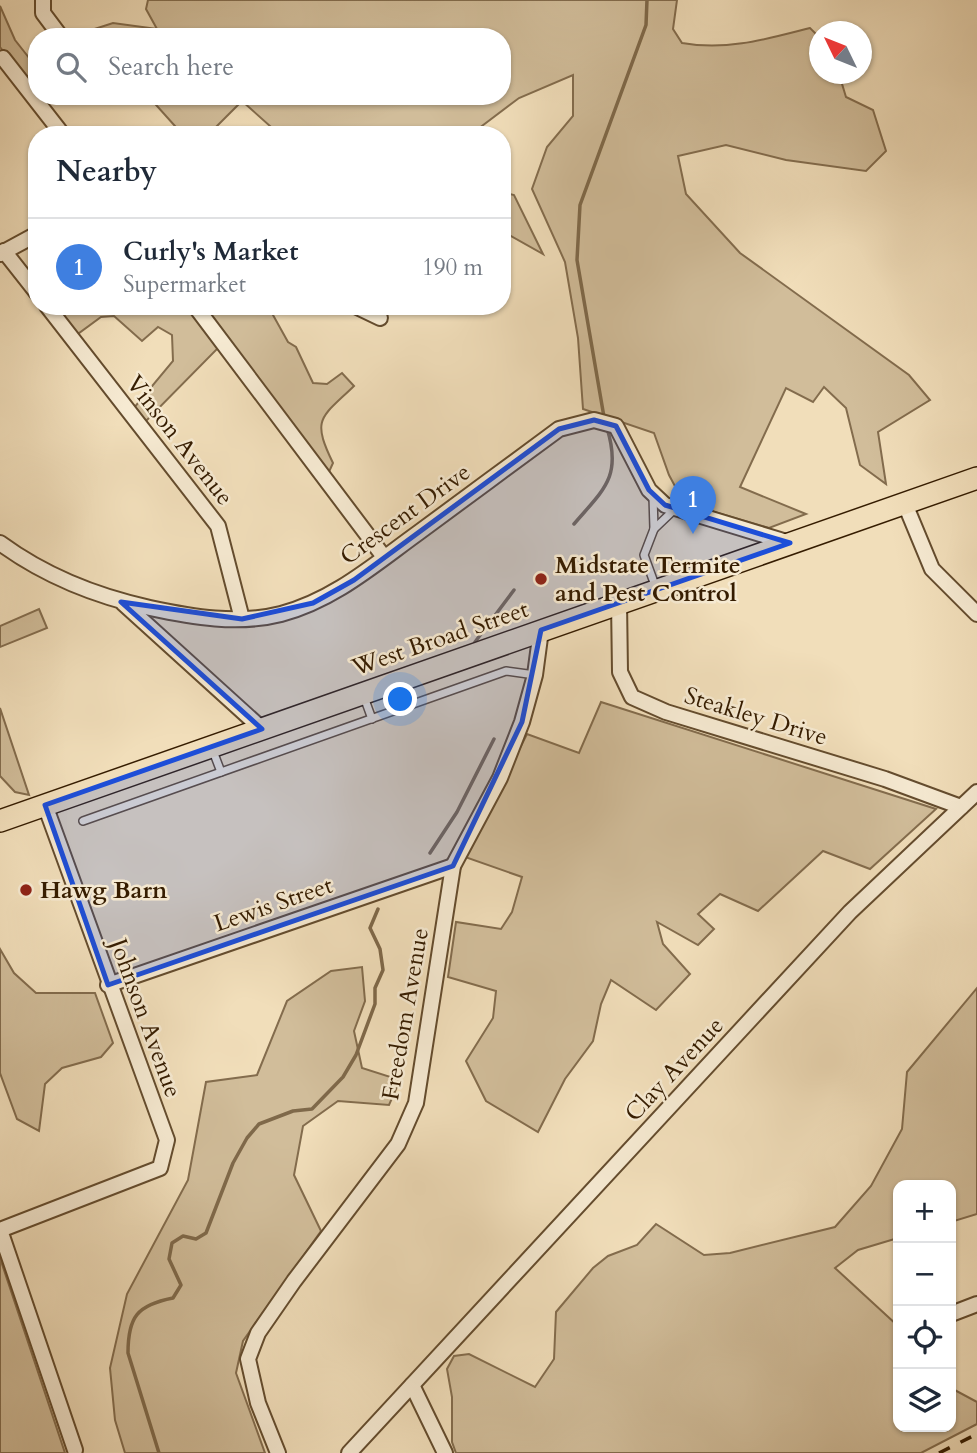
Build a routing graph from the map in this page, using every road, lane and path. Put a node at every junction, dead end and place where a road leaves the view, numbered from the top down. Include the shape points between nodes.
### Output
1 (43, 0) edge
2 (54, 28) edge
3 (3, 58) dead end
4 (28, 90) edge
5 (40, 105) edge
6 (56, 126) edge
7 (28, 239) edge
8 (2, 253) edge
9 (28, 283) edge
10 (54, 315) edge
11 (202, 315) edge
12 (374, 315) edge
13 (380, 318) dead end
14 (977, 478) edge
15 (653, 495) junction
16 (905, 504) junction
17 (676, 509) junction
18 (654, 529) junction
19 (0, 543) edge
20 (790, 543) junction
21 (384, 557) junction
22 (656, 589) junction
23 (121, 602) junction
24 (619, 602) junction
25 (977, 614) edge
26 (243, 619) junction
27 (541, 630) junction
28 (535, 675) junction
29 (362, 693) junction
30 (372, 719) junction
31 (262, 729) junction
32 (211, 747) junction
33 (221, 772) junction
34 (977, 792) edge
35 (45, 805) junction
36 (961, 807) junction
37 (0, 821) edge
38 (83, 821) dead end
39 (453, 866) junction
40 (108, 985) junction
41 (0, 1230) edge
42 (977, 1304) edge
43 (956, 1312) edge
44 (412, 1385) junction
45 (75, 1450) dead end
46 (278, 1453) edge
47 (349, 1453) edge
48 (445, 1453) edge

1 - 2 street via 43,13
3 - 4 street
5 - 6 street
7 - 8 street
8 - 9 street
10 - 26 street, Vinson Avenue via 218,526
11 - 21 street
12 - 13 street
14 - 16 main road, West Broad Street
15 - 17 street
15 - 18 lane
15 - 21 street, Crescent Drive via 616,426 594,420 559,429
16 - 20 main road, West Broad Street
16 - 25 street via 932,569
17 - 18 lane
17 - 20 street
18 - 22 lane via 644,555
19 - 23 street, Crescent Drive via 50,575
20 - 22 main road, West Broad Street
21 - 26 street, Crescent Drive via 313,603
22 - 24 main road, West Broad Street
23 - 26 street, Crescent Drive via 201,618
23 - 31 street
24 - 27 main road, West Broad Street
24 - 36 street, Steakley Drive via 620,672 632,697
27 - 28 street, Freedom Avenue
27 - 29 main road, West Broad Street
28 - 30 lane via 506,671
28 - 39 street, Freedom Avenue via 500,778
29 - 30 lane
29 - 31 main road, West Broad Street
30 - 33 lane
31 - 32 main road, West Broad Street
32 - 33 lane
32 - 35 main road, West Broad Street
33 - 38 lane
34 - 36 street, Clay Avenue
35 - 37 main road, West Broad Street
35 - 40 street, Johnson Avenue
36 - 44 street, Clay Avenue via 850,912
39 - 40 street, Lewis Street
39 - 46 street, Freedom Avenue via 411,1114 398,1144 258,1333 248,1359 258,1403
40 - 41 street, Johnson Avenue via 167,1140 160,1168
41 - 45 street
42 - 43 street
44 - 47 street, Clay Avenue
44 - 48 street

